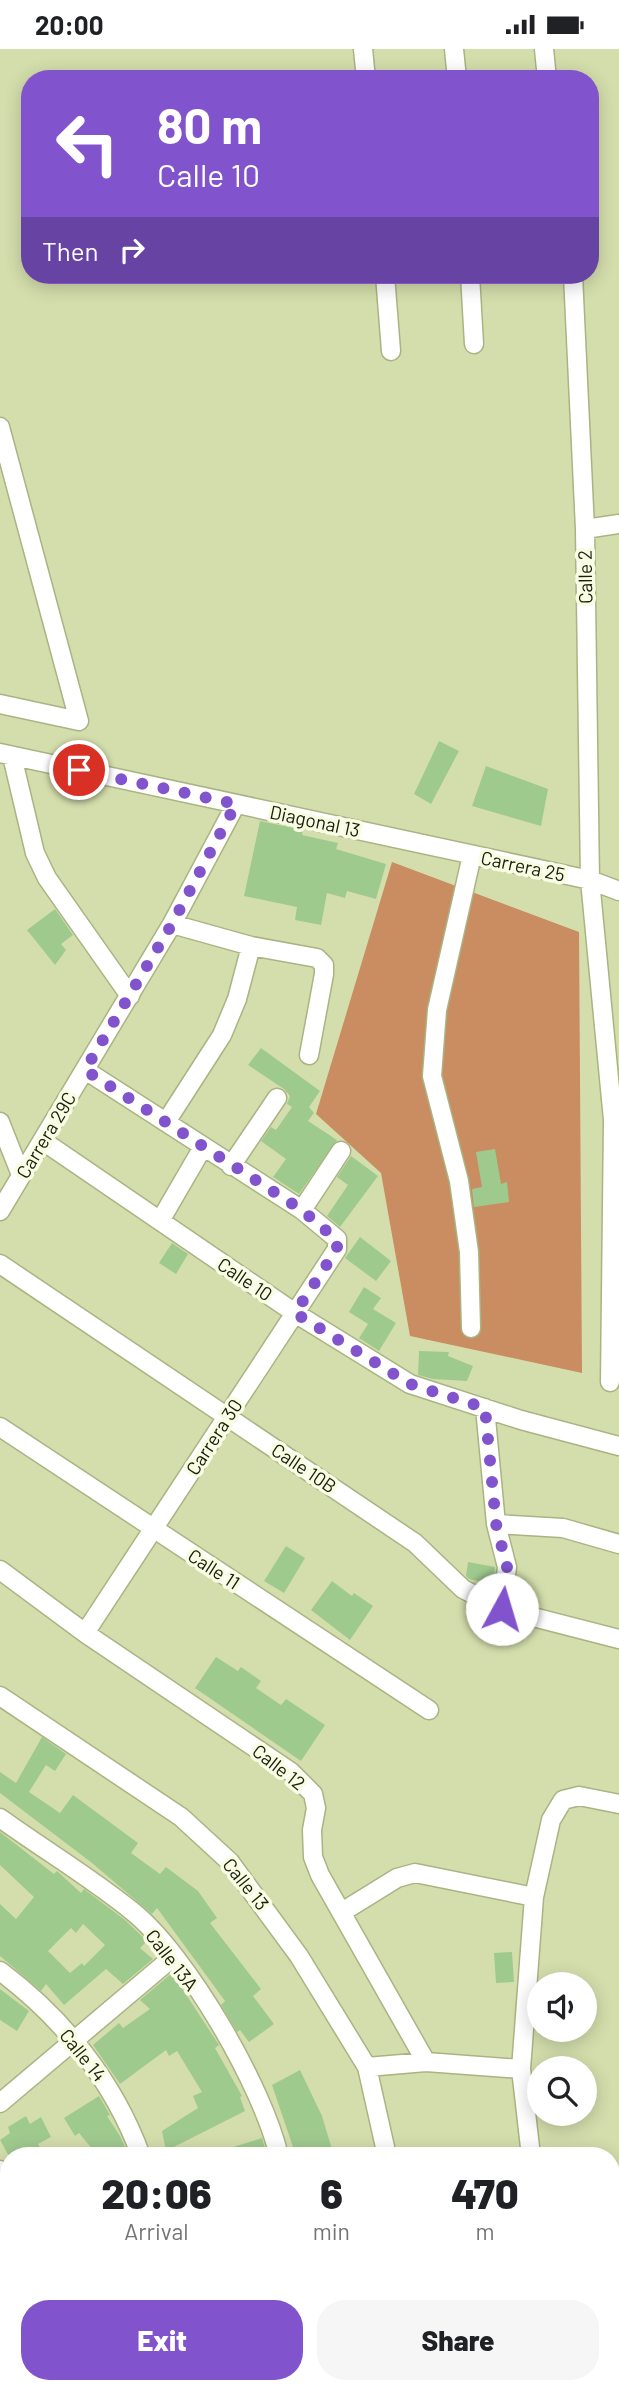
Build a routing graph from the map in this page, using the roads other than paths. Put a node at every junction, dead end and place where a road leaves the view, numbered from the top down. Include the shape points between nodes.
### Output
1 (363, 49) edge
2 (454, 49) edge
3 (544, 49) edge
4 (365, 70) edge
5 (456, 70) edge
6 (546, 70) edge
7 (386, 284) edge
8 (471, 284) edge
9 (573, 284) edge
10 (474, 344) dead end
11 (391, 351) dead end
12 (0, 427) edge
13 (619, 524) edge
14 (585, 529) junction
15 (0, 704) edge
16 (6, 754) edge
17 (236, 804) junction
18 (426, 845) joint
19 (472, 855) junction
20 (590, 880) junction
21 (619, 891) edge
22 (172, 924) junction
23 (251, 946) junction
24 (130, 996) junction
25 (309, 1055) dead end
26 (85, 1070) junction
27 (276, 1098) dead end
28 (0, 1122) edge
29 (166, 1122) junction
30 (43, 1140) junction
31 (203, 1147) junction
32 (341, 1151) dead end
33 (231, 1166) junction
34 (22, 1175) junction
35 (302, 1210) junction
36 (0, 1211) edge
37 (160, 1221) junction
38 (0, 1264) edge
39 (295, 1313) junction
40 (471, 1328) dead end
41 (610, 1382) dead end
42 (485, 1408) junction
43 (228, 1416) junction
44 (0, 1427) edge
45 (619, 1446) edge
46 (496, 1524) junction
47 (155, 1530) junction
48 (619, 1543) edge
49 (0, 1570) edge
50 (502, 1609) junction
51 (86, 1633) junction
52 (619, 1639) edge
53 (0, 1696) edge
54 (429, 1710) dead end
55 (619, 1804) edge
56 (0, 1818) edge
57 (534, 1897) junction
58 (342, 1912) junction
59 (173, 1957) junction
60 (0, 1971) edge
61 (73, 2040) junction
62 (426, 2062) junction
63 (367, 2067) junction
64 (522, 2070) junction
65 (0, 2103) edge
66 (138, 2147) edge
67 (276, 2147) edge
68 (385, 2147) edge
69 (530, 2147) edge

1 - 4 street
2 - 5 street
3 - 6 street
7 - 11 street
8 - 10 street
9 - 14 street, Calle 2
12 - 15 street via 79,721
13 - 14 street
14 - 20 street, Calle 2
16 - 17 street, Diagonal 13
16 - 24 street via 35,853 47,878
17 - 18 street, Diagonal 13
17 - 22 street, Carrera 29C
18 - 19 street, Carrera 25
19 - 20 street, Carrera 25
19 - 40 street via 437,1010 432,1076 459,1181 470,1252
20 - 21 street, Carrera 25
20 - 41 street, Calle 2 via 613,1120
22 - 23 street
22 - 24 street, Carrera 29C
23 - 25 street via 317,958 324,965
23 - 29 street via 222,1035
24 - 26 street, Carrera 29C
26 - 29 street
26 - 30 street, Carrera 29C
27 - 33 street
28 - 34 street
29 - 31 street
30 - 34 street, Carrera 29C
30 - 37 street, Calle 10
31 - 33 street
31 - 37 street
32 - 35 street
33 - 35 street
34 - 36 street, Carrera 29C
35 - 39 street, Carrera 30 via 337,1240 337,1249
37 - 39 street, Calle 10
38 - 43 street, Calle 10B
39 - 42 street, Calle 10 via 410,1384
39 - 43 street, Carrera 30
42 - 45 street, Calle 10
42 - 46 street
43 - 47 street, Carrera 30
43 - 50 street, Calle 10B via 415,1543 463,1589
44 - 47 street, Calle 11
46 - 48 street via 563,1528
46 - 50 street via 507,1567
47 - 51 street, Carrera 30
47 - 54 street, Calle 11
49 - 51 street, Calle 12
50 - 52 street, Calle 10B
51 - 58 street, Calle 12 via 291,1772 313,1794 313,1857
53 - 63 street, Calle 13 via 181,1817 230,1862 299,1955
55 - 57 street via 579,1795 563,1800 551,1821
56 - 59 street, Calle 13A via 133,1912
57 - 58 street via 415,1873 397,1878
57 - 64 street
58 - 62 street, Calle 12
59 - 61 street
59 - 67 street, Calle 13A via 255,2086
60 - 61 street, Calle 14 via 27,1991
61 - 65 street
61 - 66 street, Calle 14 via 127,2116
62 - 63 street
62 - 64 street
63 - 68 street, Calle 13
64 - 69 street

